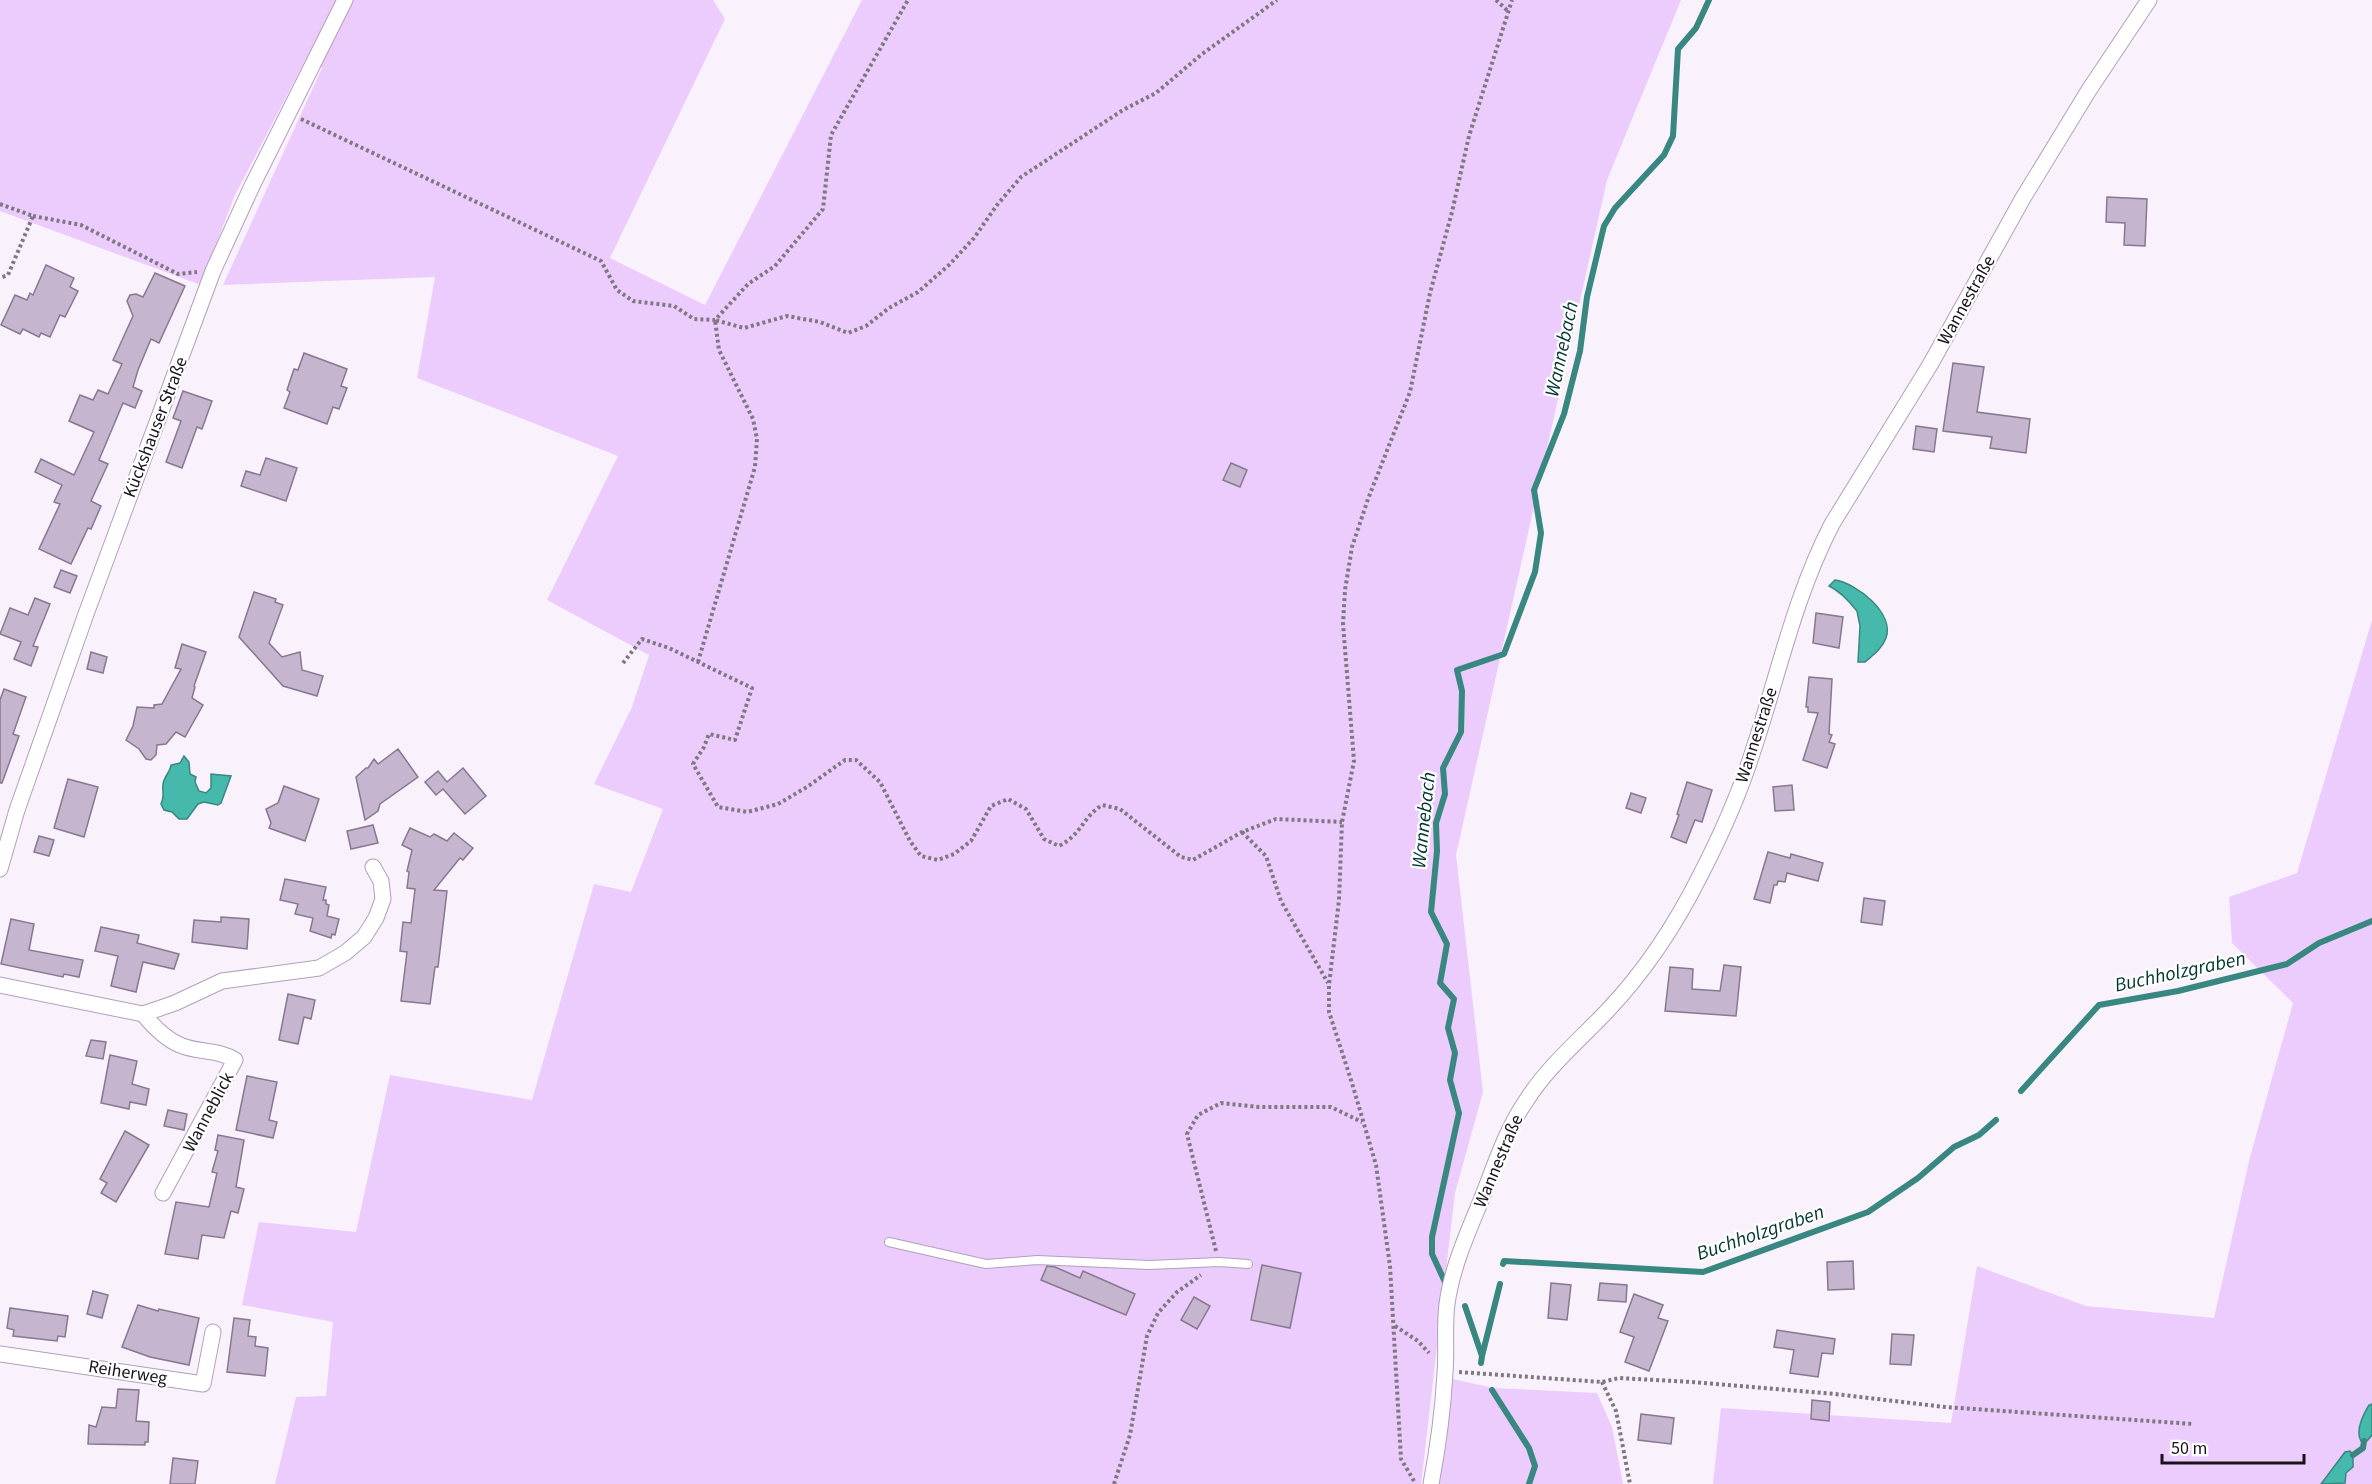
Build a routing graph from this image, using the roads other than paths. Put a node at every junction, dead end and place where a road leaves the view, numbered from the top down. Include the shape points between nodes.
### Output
1 (345, 0) edge
2 (2149, 0) edge
3 (373, 867) dead end
4 (0, 869) edge
5 (0, 985) edge
6 (143, 1014) junction
7 (163, 1194) dead end
8 (889, 1242) dead end
9 (1248, 1264) dead end
10 (213, 1332) dead end
11 (0, 1354) edge
12 (1431, 1484) edge

1 - 4 street, Kückshauser Straße via 213,271 86,614
2 - 12 street, Wannestraße via 2024,198 1930,365 1819,549 1807,575 1752,755 1701,876 1636,977 1544,1075 1514,1119 1455,1266 1447,1302 1446,1370
3 - 6 street via 381,881 383,899 364,937 345,953 318,968 222,981
5 - 6 street
6 - 7 street, Wanneblick via 154,1028 180,1046 224,1053 236,1060
8 - 9 lane via 986,1264 1036,1260
10 - 11 street, Reiherweg via 203,1384

